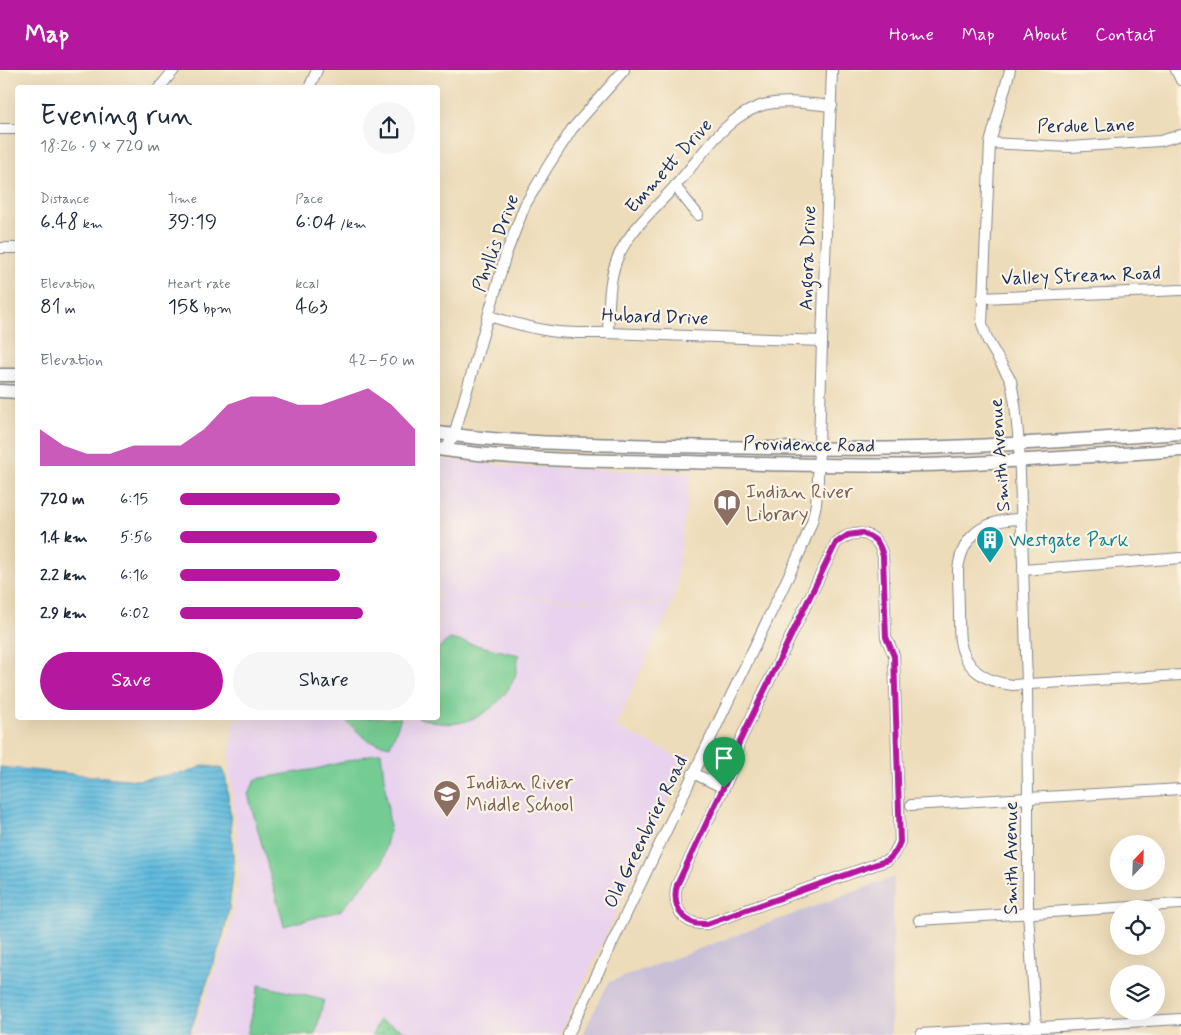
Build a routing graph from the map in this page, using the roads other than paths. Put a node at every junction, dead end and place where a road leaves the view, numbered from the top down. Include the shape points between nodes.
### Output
1 (174, 70) edge
2 (317, 70) edge
3 (624, 70) edge
4 (832, 70) edge
5 (1010, 70) edge
6 (1176, 70) edge
7 (1181, 80) edge
8 (162, 85) edge
9 (310, 85) edge
10 (832, 106) junction
11 (0, 129) edge
12 (15, 129) edge
13 (1181, 135) edge
14 (990, 143) junction
15 (675, 186) junction
16 (698, 215) dead end
17 (0, 248) edge
18 (15, 248) edge
19 (1181, 290) edge
20 (982, 298) junction
21 (489, 316) junction
22 (608, 333) junction
23 (822, 341) junction
24 (0, 375) edge
25 (15, 375) edge
26 (0, 391) edge
27 (15, 392) edge
28 (440, 433) edge
29 (1181, 433) edge
30 (454, 435) junction
31 (1019, 444) junction
32 (820, 448) junction
33 (441, 450) edge
34 (1181, 450) edge
35 (1020, 460) junction
36 (819, 465) junction
37 (1022, 518) junction
38 (1181, 558) edge
39 (1024, 570) junction
40 (1181, 676) edge
41 (1027, 683) junction
42 (694, 773) junction
43 (724, 788) junction
44 (1181, 789) edge
45 (1028, 799) junction
46 (911, 805) dead end
47 (1181, 904) edge
48 (1028, 913) junction
49 (919, 920) dead end
50 (1181, 1019) edge
51 (1036, 1027) junction
52 (921, 1034) edge
53 (568, 1035) edge

1 - 8 street
2 - 9 street
3 - 21 street, Phyllis Drive via 572,129 525,205 506,254
4 - 10 street, Angora Drive
5 - 14 street, Smith Avenue
6 - 7 street
10 - 15 street, Emmett Drive via 778,102 751,111 736,119 715,138
10 - 23 street, Angora Drive
11 - 12 street
13 - 14 street, Perdue Lane via 1160,141 1070,147
14 - 20 street, Smith Avenue
15 - 16 street
15 - 22 street, Emmett Drive via 636,227 614,267
17 - 18 street
19 - 20 street, Valley Stream Road
20 - 31 street, Smith Avenue via 982,324 1011,381
21 - 22 street, Hubard Drive via 550,331
21 - 30 street, Phyllis Drive
22 - 23 street, Hubard Drive
23 - 32 street, Angora Drive
24 - 25 main road
26 - 27 main road
28 - 30 main road, Providence Road
29 - 31 main road, Providence Road
30 - 32 main road, Providence Road via 541,442
30 - 33 street, Phyllis Drive
31 - 32 main road, Providence Road
31 - 35 street, Smith Avenue
32 - 36 street, Old Greenbrier Road
33 - 36 main road, Providence Road via 544,459
34 - 35 main road, Providence Road
35 - 36 main road, Providence Road
35 - 37 street, Smith Avenue
36 - 42 street, Old Greenbrier Road via 816,504 800,552
37 - 39 street, Smith Avenue
37 - 41 street via 986,526 968,540 962,550 958,570 960,638 968,662 987,679 1012,685
38 - 39 street
39 - 41 street, Smith Avenue
40 - 41 street
41 - 45 street, Smith Avenue
42 - 43 street
42 - 53 street, Old Greenbrier Road
43 - 43 street via 736,761 738,745 836,543 848,535 862,533 876,539 883,556 886,637 894,656 900,842 893,855 888,860 707,924 694,923 684,917 676,906 675,894
44 - 45 street
45 - 46 street
45 - 48 street, Smith Avenue
47 - 48 street
48 - 49 street
48 - 51 street, Smith Avenue
50 - 51 street
51 - 52 street

